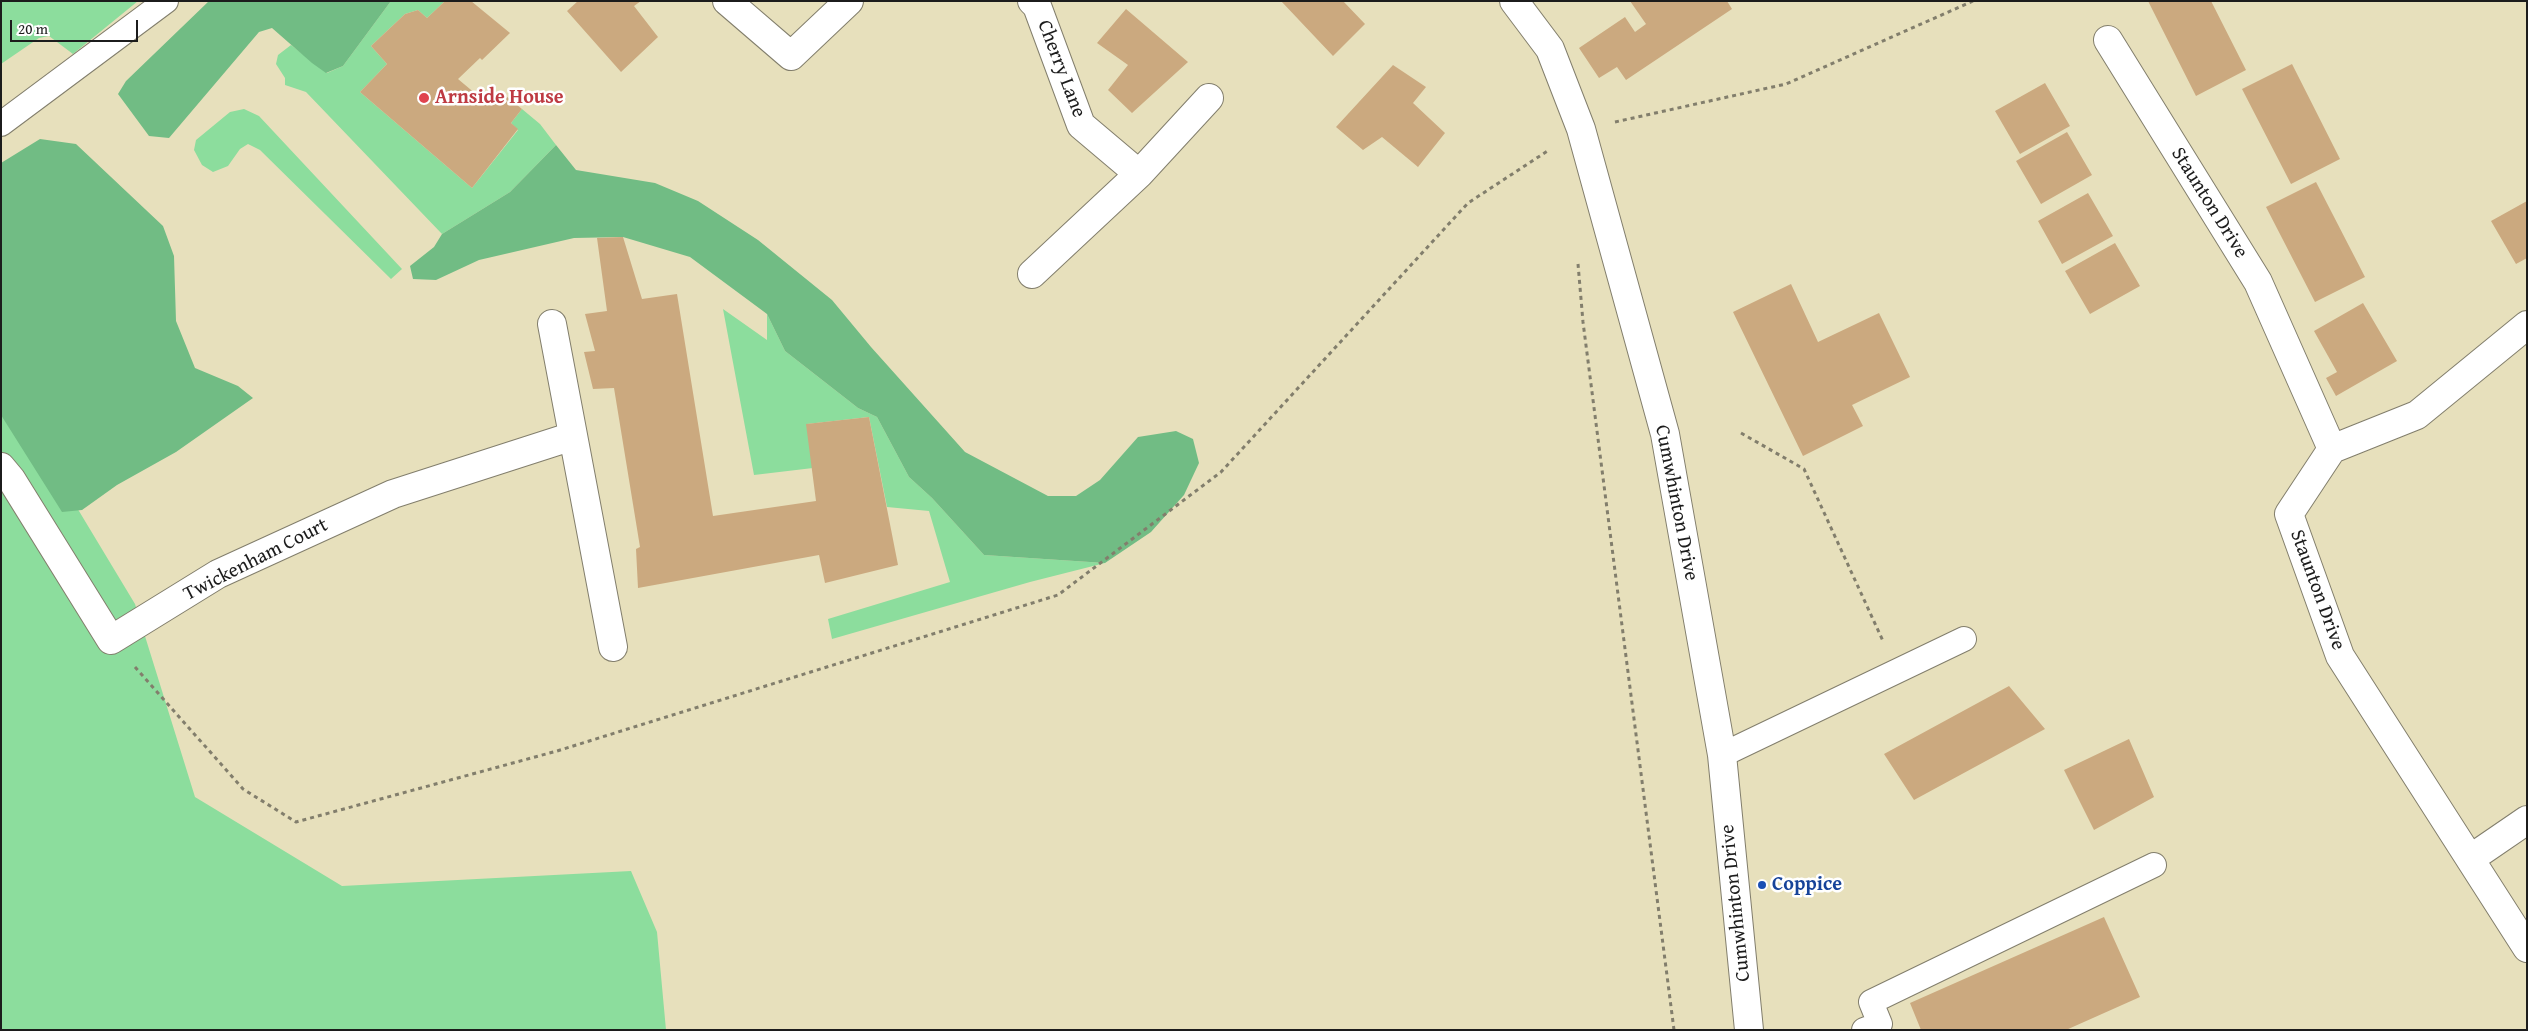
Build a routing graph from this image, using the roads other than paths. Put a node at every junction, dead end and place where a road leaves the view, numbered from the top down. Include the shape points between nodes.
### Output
1 (166, 1) edge
2 (727, 1) edge
3 (849, 1) edge
4 (1032, 1) edge
5 (1514, 1) edge
6 (2108, 40) dead end
7 (1209, 98) dead end
8 (1, 124) edge
9 (1139, 174) junction
10 (1032, 274) dead end
11 (552, 324) dead end
12 (2527, 325) edge
13 (573, 436) junction
14 (2332, 449) junction
15 (1, 466) edge
16 (1964, 639) dead end
17 (613, 647) dead end
18 (1722, 755) junction
19 (2527, 820) edge
20 (2470, 859) junction
21 (2154, 866) dead end
22 (2527, 948) edge
23 (1749, 1030) edge
24 (1864, 1030) edge

1 - 8 lane
2 - 3 street via 791,56
4 - 9 street, Cherry Lane via 1037,6 1081,126
5 - 18 street, Cumwhinton Drive via 1550,49 1582,129 1665,434
6 - 14 street, Staunton Drive via 2258,282
7 - 9 street
9 - 10 street
11 - 13 street
12 - 14 street via 2417,416
13 - 15 street, Twickenham Court via 393,494 218,574 111,640 12,478
13 - 17 street
14 - 20 street, Staunton Drive via 2289,514 2340,656
16 - 18 lane
18 - 23 street, Cumwhinton Drive
19 - 20 street
20 - 22 street, Staunton Drive
21 - 24 lane via 1871,1002 1880,1024

